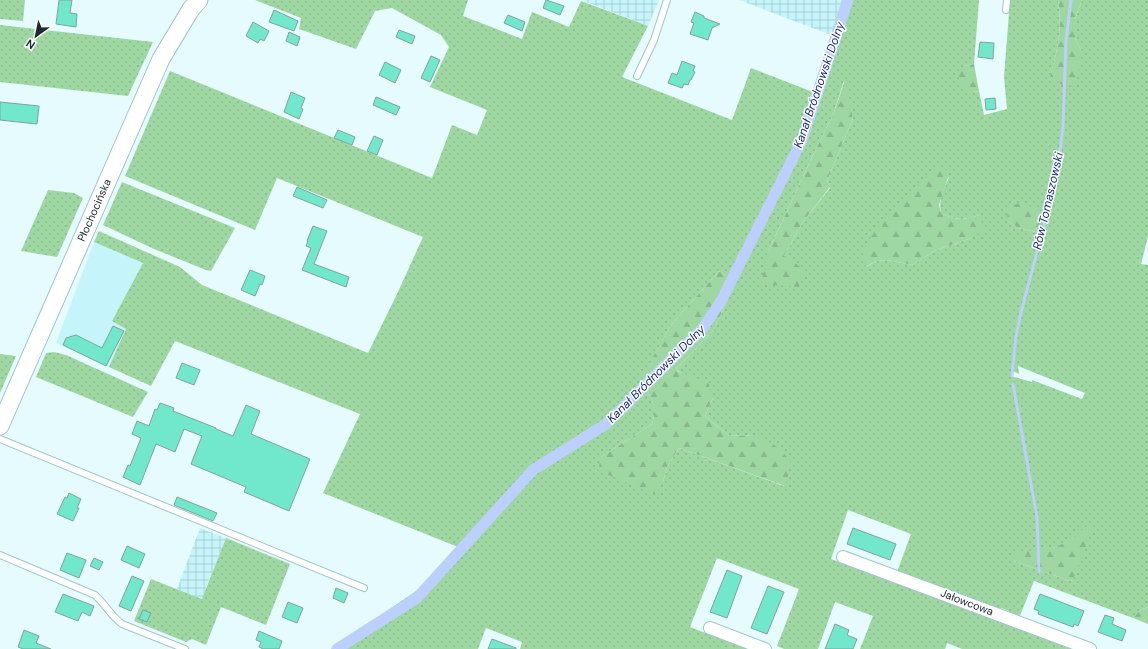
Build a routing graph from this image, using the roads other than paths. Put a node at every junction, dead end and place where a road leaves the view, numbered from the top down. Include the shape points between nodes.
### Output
1 (199, 0) edge
2 (667, 0) edge
3 (1007, 0) edge
4 (1006, 10) dead end
5 (637, 76) dead end
6 (0, 426) edge
7 (0, 439) edge
8 (0, 555) edge
9 (843, 557) dead end
10 (364, 588) dead end
11 (710, 628) dead end
12 (185, 649) edge
13 (765, 649) edge
14 (1090, 649) edge

1 - 6 main road, Płochocińska via 161,59
2 - 5 lane via 654,40
3 - 4 lane
7 - 10 lane
8 - 12 lane via 95,595 122,624
9 - 14 street, Jałowcowa
11 - 13 street

